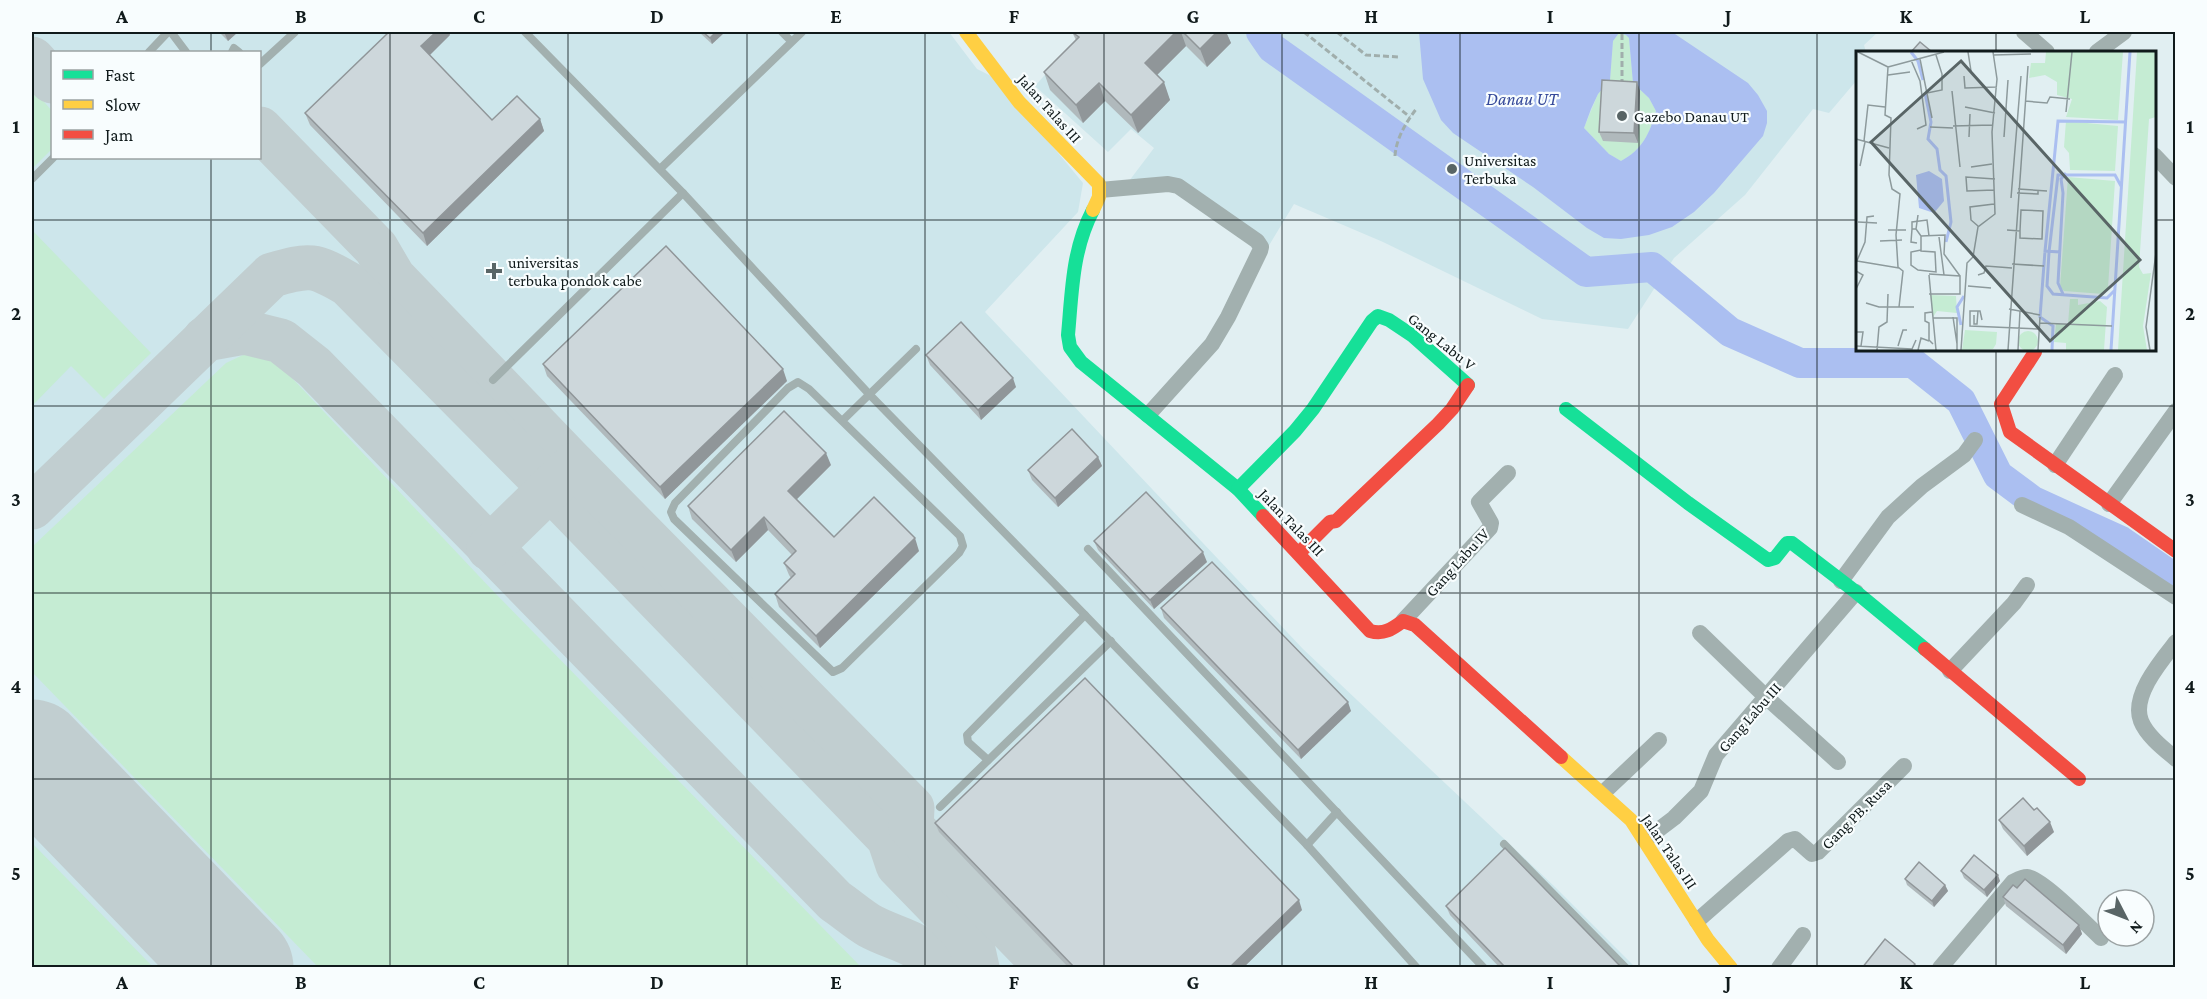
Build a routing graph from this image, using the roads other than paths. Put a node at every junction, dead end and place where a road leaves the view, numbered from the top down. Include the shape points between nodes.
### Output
1 (169, 32) edge
2 (295, 32) edge
3 (525, 32) edge
4 (782, 32) edge
5 (802, 32) edge
6 (966, 32) edge
7 (2024, 32) edge
8 (2124, 32) edge
9 (791, 41) junction
10 (150, 51) edge
11 (185, 51) edge
12 (2046, 51) edge
13 (2098, 51) edge
14 (261, 63) edge
15 (2156, 156) edge
16 (52, 159) edge
17 (2173, 168) edge
18 (660, 169) junction
19 (32, 179) edge
20 (1100, 190) junction
21 (683, 193) junction
22 (916, 349) dead end
23 (2035, 352) dead end
24 (2115, 375) dead end
25 (493, 380) dead end
26 (869, 394) junction
27 (1566, 409) dead end
28 (2175, 411) edge
29 (1148, 415) junction
30 (842, 421) junction
31 (1975, 440) dead end
32 (2055, 465) junction
33 (1508, 473) dead end
34 (1238, 489) junction
35 (2109, 504) junction
36 (2022, 505) dead end
37 (2173, 545) edge
38 (1088, 549) dead end
39 (1299, 553) junction
40 (1841, 581) junction
41 (2026, 585) dead end
42 (1856, 592) junction
43 (2175, 597) edge
44 (1163, 611) edge
45 (1085, 615) junction
46 (1154, 618) junction
47 (1403, 621) junction
48 (1700, 633) dead end
49 (1111, 642) junction
50 (2175, 642) edge
51 (1950, 671) junction
52 (1766, 697) junction
53 (1659, 740) dead end
54 (2175, 759) edge
55 (988, 760) junction
56 (1838, 762) dead end
57 (1904, 766) dead end
58 (2079, 779) dead end
59 (1603, 793) junction
60 (940, 807) dead end
61 (1337, 812) junction
62 (1645, 840) junction
63 (1504, 844) dead end
64 (1307, 845) junction
65 (1697, 921) junction
66 (2096, 933) edge
67 (1803, 935) dead end
68 (1417, 968) edge
69 (1484, 968) edge
70 (1626, 968) edge
71 (1731, 968) edge
72 (1779, 968) edge
73 (1940, 968) edge

1 - 10 lane
1 - 11 lane
2 - 14 lane
3 - 18 lane
4 - 9 lane
5 - 9 lane
6 - 20 street, Jalan Talas III via 1019,102 1099,184
7 - 12 street
8 - 13 street
9 - 18 lane
15 - 17 street
16 - 19 lane
18 - 21 lane
20 - 29 street, Jalan Talas III via 1079,244 1068,341 1082,362
20 - 29 street via 1173,184 1261,247 1216,337
21 - 25 lane
21 - 26 lane
22 - 26 lane
23 - 32 street via 2001,404 2010,432
24 - 32 street
26 - 30 lane
26 - 45 lane
27 - 40 street via 1768,560 1773,560 1790,542
28 - 35 street
29 - 34 street, Jalan Talas III
30 - 30 lane via 798,382 675,503 671,512 833,672 842,668 963,546 960,536
31 - 40 street via 1964,455 1888,517
32 - 35 street
33 - 47 street, Gang Labu IV via 1479,502 1490,528
34 - 39 street, Jalan Talas III
34 - 39 street, Gang Labu V via 1313,409 1378,316 1417,339 1469,384 1438,424
35 - 37 street
36 - 43 street via 2069,527
38 - 46 lane
39 - 47 street, Jalan Talas III via 1370,631 1388,632
40 - 42 street
41 - 51 street
42 - 51 street
42 - 52 street, Gang Labu III
44 - 46 lane
45 - 49 lane
45 - 55 lane via 967,735 968,742
46 - 61 lane
47 - 59 street, Jalan Talas III via 1418,627
48 - 52 street
49 - 55 lane
49 - 64 lane
50 - 54 street via 2151,676 2138,706 2141,722
51 - 58 street
52 - 56 street
52 - 62 street, Gang Labu III via 1716,755 1701,791
53 - 59 street
55 - 60 lane
57 - 65 street, Gang PB. Rusa via 1818,852 1812,854 1795,839 1788,841
59 - 62 street, Jalan Talas III
61 - 64 lane
61 - 69 lane
62 - 65 street, Jalan Talas III
63 - 70 lane
64 - 68 lane
65 - 71 street, Jalan Talas III
66 - 73 street via 2043,885 2020,878
67 - 72 street

